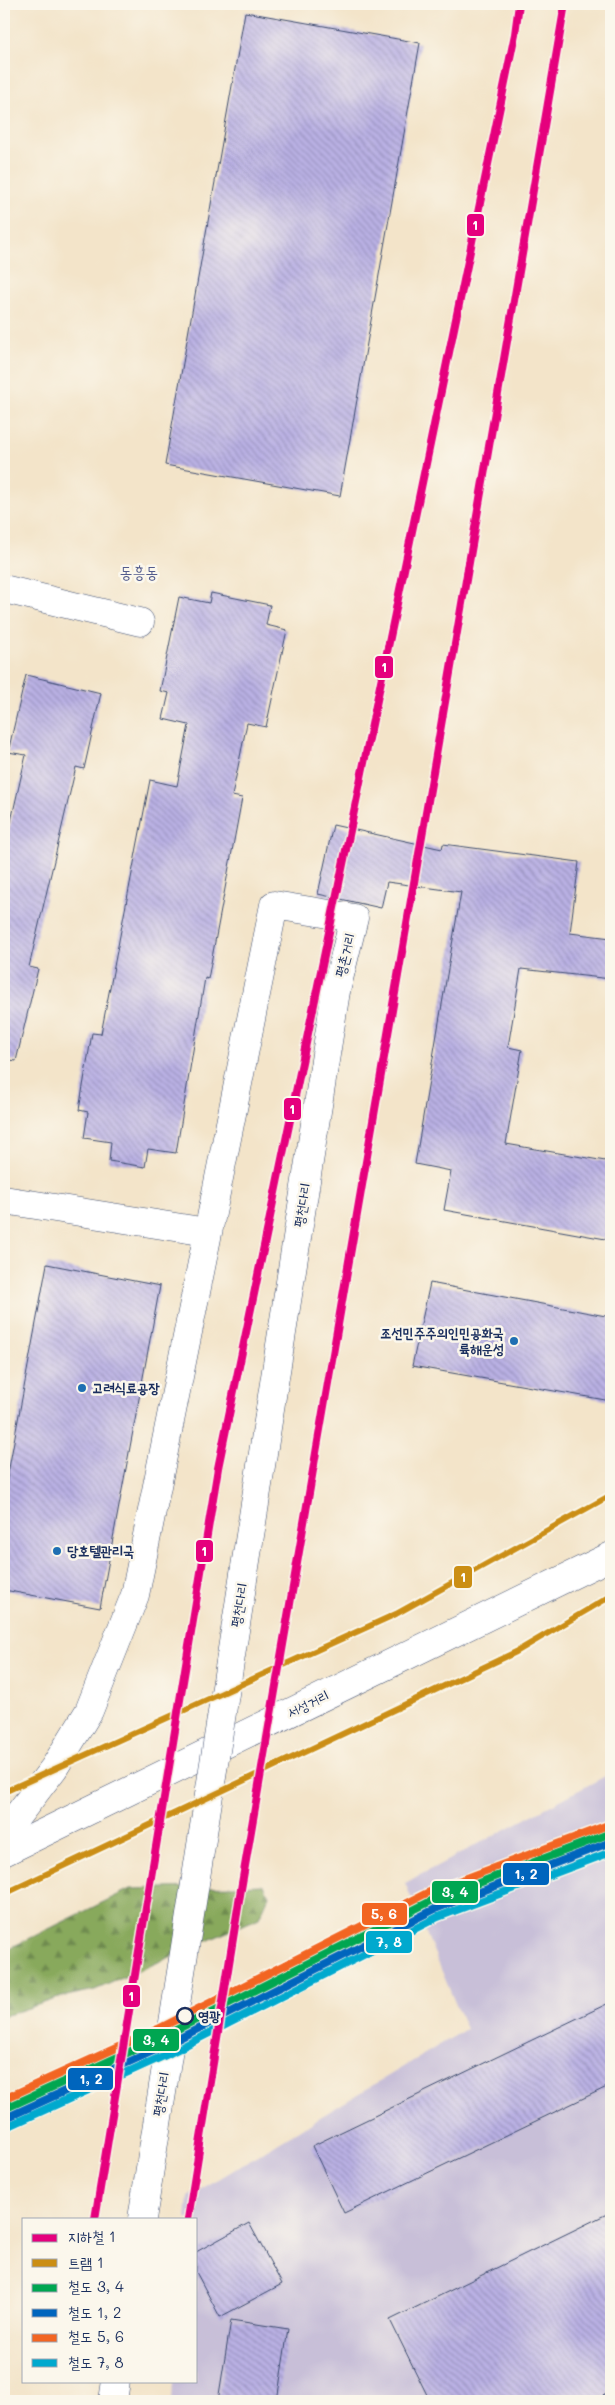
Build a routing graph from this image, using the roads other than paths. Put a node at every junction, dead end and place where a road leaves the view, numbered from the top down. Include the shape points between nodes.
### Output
1 (4, 589) edge
2 (140, 622) dead end
3 (336, 991) joint
4 (4, 1200) edge
5 (207, 1232) junction
6 (611, 1556) edge
7 (4, 1833) edge
8 (4, 1852) edge
9 (142, 2218) edge
10 (116, 2382) edge
11 (113, 2401) edge

1 - 2 street
3 - 5 street, 평촌거리 via 354,918 274,906
3 - 9 street, 평천다리, bridge
4 - 5 street
5 - 7 street via 135,1595 89,1711 54,1768
6 - 8 street, 서성거리
10 - 11 street

